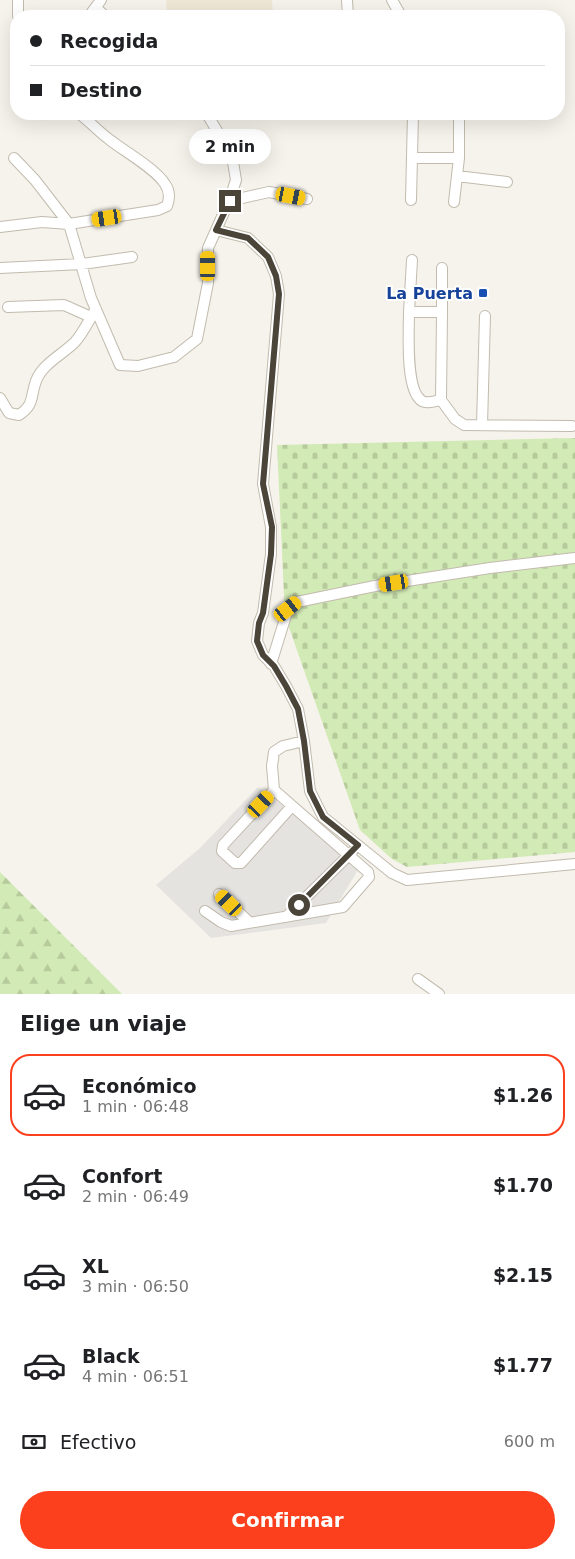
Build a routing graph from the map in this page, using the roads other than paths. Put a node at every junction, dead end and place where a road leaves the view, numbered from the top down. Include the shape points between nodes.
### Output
1 (87, 120) edge
2 (211, 120) edge
3 (413, 120) edge
4 (459, 120) edge
5 (14, 158) dead end
6 (412, 158) junction
7 (459, 158) junction
8 (457, 176) junction
9 (507, 182) dead end
10 (307, 199) dead end
11 (411, 200) dead end
12 (230, 201) junction
13 (454, 202) dead end
14 (69, 224) junction
15 (0, 227) edge
16 (216, 230) junction
17 (132, 257) dead end
18 (412, 260) dead end
19 (82, 264) junction
20 (0, 268) edge
21 (442, 268) dead end
22 (8, 307) dead end
23 (409, 312) junction
24 (442, 312) junction
25 (93, 313) junction
26 (485, 316) dead end
27 (0, 398) edge
28 (441, 400) junction
29 (482, 425) junction
30 (572, 426) dead end
31 (575, 558) edge
32 (271, 664) junction
33 (304, 741) junction
34 (274, 790) junction
35 (292, 806) junction
36 (358, 845) junction
37 (349, 856) junction
38 (575, 864) edge
39 (219, 894) dead end
40 (205, 911) dead end
41 (286, 917) junction
42 (249, 922) junction
43 (418, 979) dead end
44 (439, 994) edge

1 - 14 street via 156,173 169,192 169,200 167,206 158,210
2 - 12 street via 232,156 236,180
3 - 6 street
4 - 7 street
5 - 14 street
6 - 7 street
6 - 11 street
7 - 8 street
8 - 9 street
8 - 13 street
10 - 12 street via 270,192
12 - 16 street
14 - 15 street via 42,222
14 - 19 street
16 - 25 street via 208,248 208,283 197,339 174,357 138,366 120,365
16 - 32 street via 248,238 268,257 279,294 263,484 272,527 271,554 257,641
17 - 19 street
18 - 23 street
19 - 20 street
19 - 25 street
21 - 24 street
22 - 25 street via 64,305
23 - 24 street
23 - 28 street via 412,384 422,401
24 - 28 street
25 - 27 street via 76,341 42,371 28,409 19,415 9,413
26 - 29 street
28 - 29 street via 455,419 464,425
29 - 30 street
31 - 32 street via 375,586 297,602 288,609
32 - 33 street via 298,709
33 - 34 street via 283,746 274,752
33 - 36 street via 310,791 323,817
34 - 35 street
34 - 35 street via 223,845 222,851 235,863 241,863
35 - 37 street
36 - 37 street
36 - 38 street via 392,873 407,880
37 - 41 street
37 - 41 street via 368,872 369,877 343,907
39 - 42 street
40 - 42 street via 231,926
41 - 42 street
43 - 44 street

